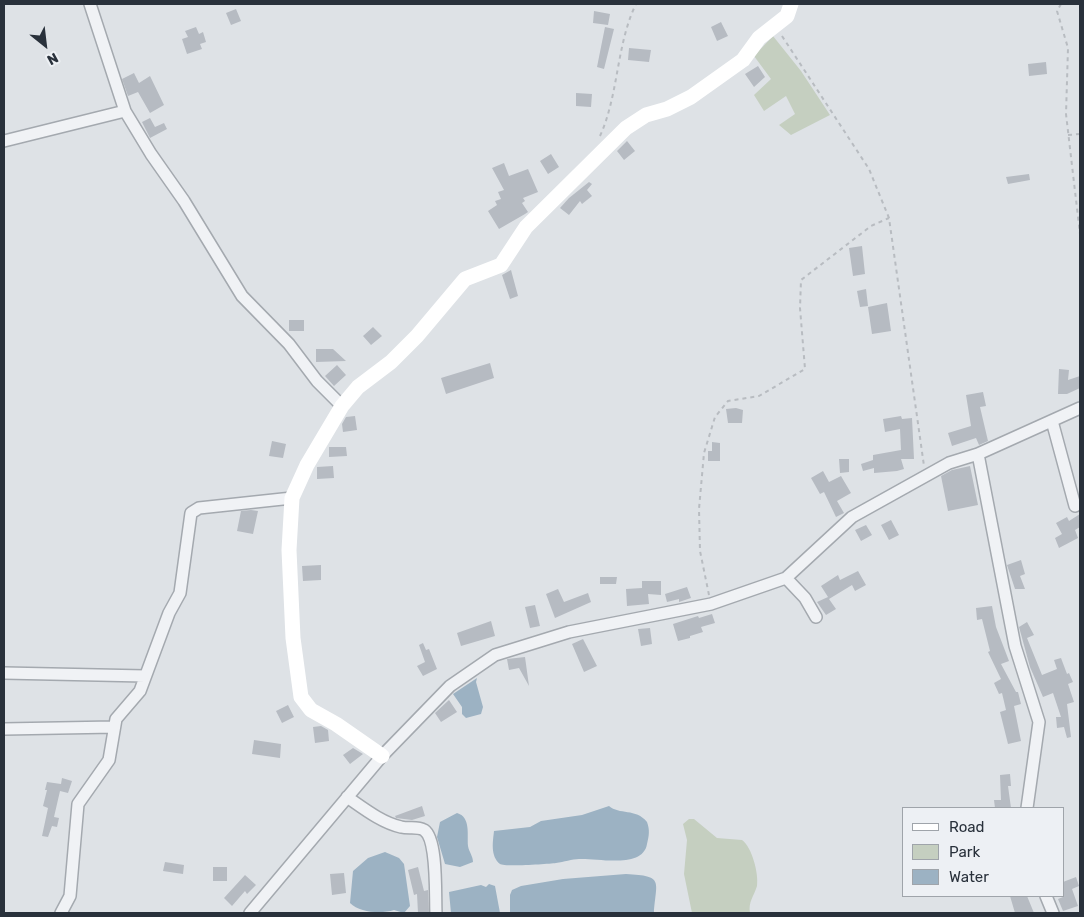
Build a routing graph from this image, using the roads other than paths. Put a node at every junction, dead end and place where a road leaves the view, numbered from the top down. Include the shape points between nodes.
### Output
1 (90, 4) edge
2 (791, 4) edge
3 (125, 112) junction
4 (4, 141) edge
5 (342, 406) junction
6 (1080, 408) edge
7 (1052, 422) junction
8 (978, 454) junction
9 (292, 498) junction
10 (1075, 506) dead end
11 (786, 578) junction
12 (816, 617) dead end
13 (4, 673) edge
14 (145, 676) junction
15 (114, 727) junction
16 (4, 729) edge
17 (382, 756) junction
18 (347, 797) junction
19 (1027, 807) edge
20 (1046, 897) edge
21 (61, 913) edge
22 (250, 913) edge
23 (436, 913) edge
24 (1054, 913) edge

1 - 3 street
2 - 5 street via 787,16 759,38 743,60 691,97 646,115 626,128 526,227 500,265 465,279 417,336 391,362 358,387
3 - 4 street
3 - 5 street via 242,296
5 - 9 street via 307,465
6 - 7 street
7 - 8 street
7 - 10 street
8 - 11 street via 949,463 852,517
8 - 19 street via 1015,646 1039,722
9 - 14 street via 193,510 190,513 180,593
9 - 17 street via 289,588 301,696 311,710
11 - 12 street via 805,598
11 - 17 street via 711,604 569,632 495,655 450,686
13 - 14 street
14 - 15 street via 140,691 119,712
15 - 16 street
15 - 21 street via 109,760 78,804 70,896
17 - 18 street
18 - 22 street
18 - 23 street via 391,823 425,830 429,835 433,850
20 - 24 street

